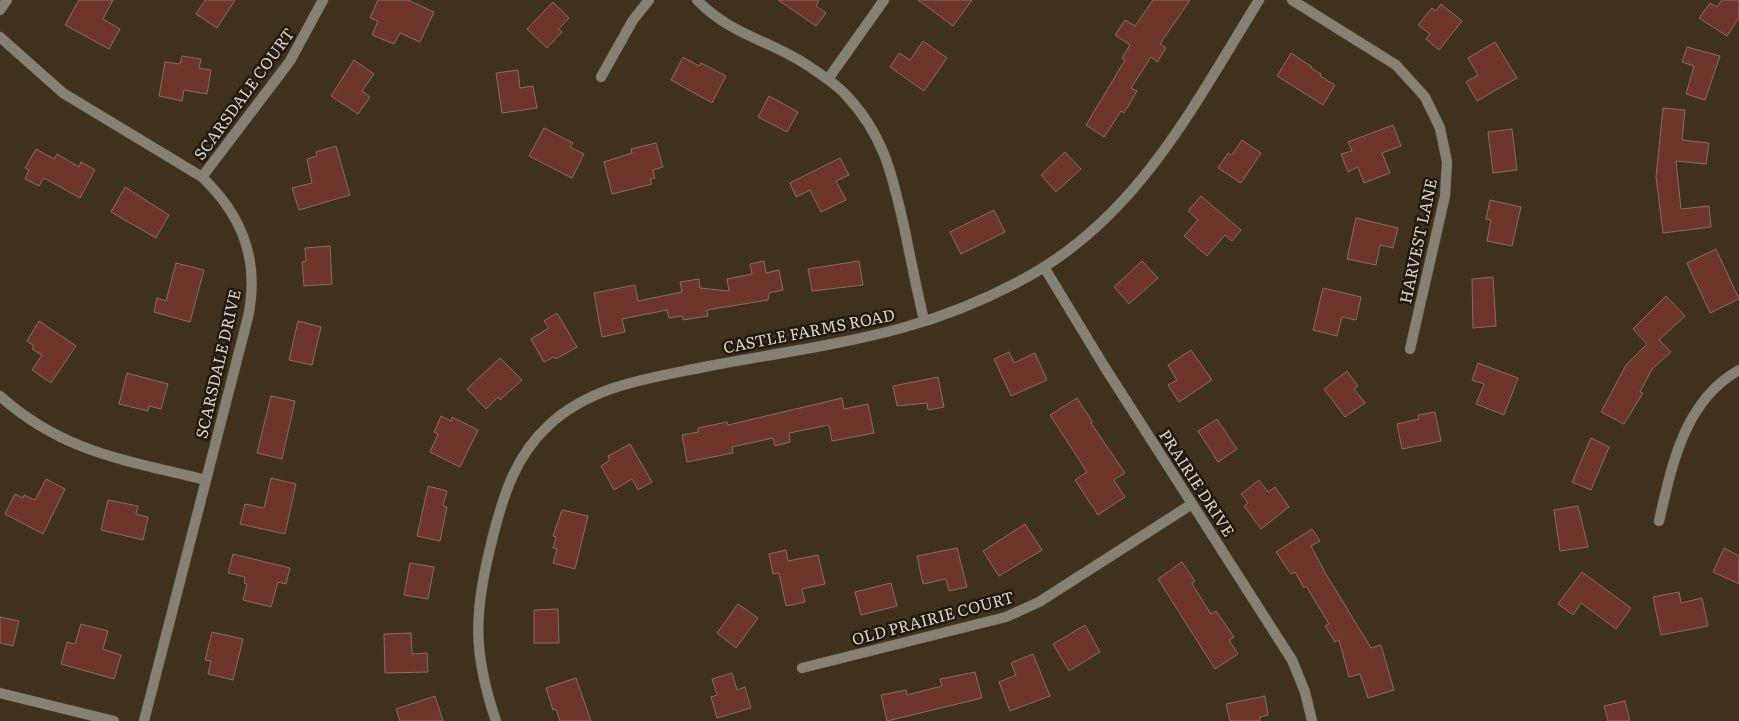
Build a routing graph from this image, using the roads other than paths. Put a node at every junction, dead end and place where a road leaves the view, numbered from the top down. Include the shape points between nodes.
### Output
1 (7, 0) edge
2 (323, 0) edge
3 (649, 0) edge
4 (697, 0) edge
5 (884, 0) edge
6 (1259, 0) edge
7 (1292, 0) edge
8 (0, 10) edge
9 (0, 36) edge
10 (602, 77) dead end
11 (828, 79) junction
12 (202, 177) junction
13 (1044, 267) junction
14 (924, 320) junction
15 (1410, 349) dead end
16 (1739, 370) edge
17 (0, 396) edge
18 (206, 480) junction
19 (1192, 504) junction
20 (1659, 521) dead end
21 (802, 668) dead end
22 (0, 693) edge
23 (114, 721) edge
24 (144, 721) edge
25 (496, 721) edge
26 (1312, 721) edge

1 - 8 street
2 - 12 street, SCARSDALE COURT via 290,61
3 - 10 street via 633,20
4 - 11 street via 732,28
5 - 11 street
6 - 13 street, CASTLE FARMS ROAD via 1173,138 1142,181 1099,225
7 - 15 street, HARVEST LANE via 1396,65 1420,90 1440,128 1447,162 1446,188
9 - 12 street, SCARSDALE DRIVE via 63,93
11 - 14 street via 858,109 877,136 886,156
12 - 18 street, SCARSDALE DRIVE via 220,195 239,224 252,274 248,317
13 - 14 street, CASTLE FARMS ROAD via 990,297
13 - 19 street, PRAIRIE DRIVE
14 - 25 street, CASTLE FARMS ROAD via 903,328 623,384 575,404 548,426 525,452 508,482 480,586 478,648
16 - 20 street via 1708,397 1688,426 1672,464
17 - 18 street via 31,422 78,447
18 - 24 street, SCARSDALE DRIVE
19 - 21 street, OLD PRAIRIE COURT via 1039,602 1006,617
19 - 26 street, PRAIRIE DRIVE via 1292,660
22 - 23 street

